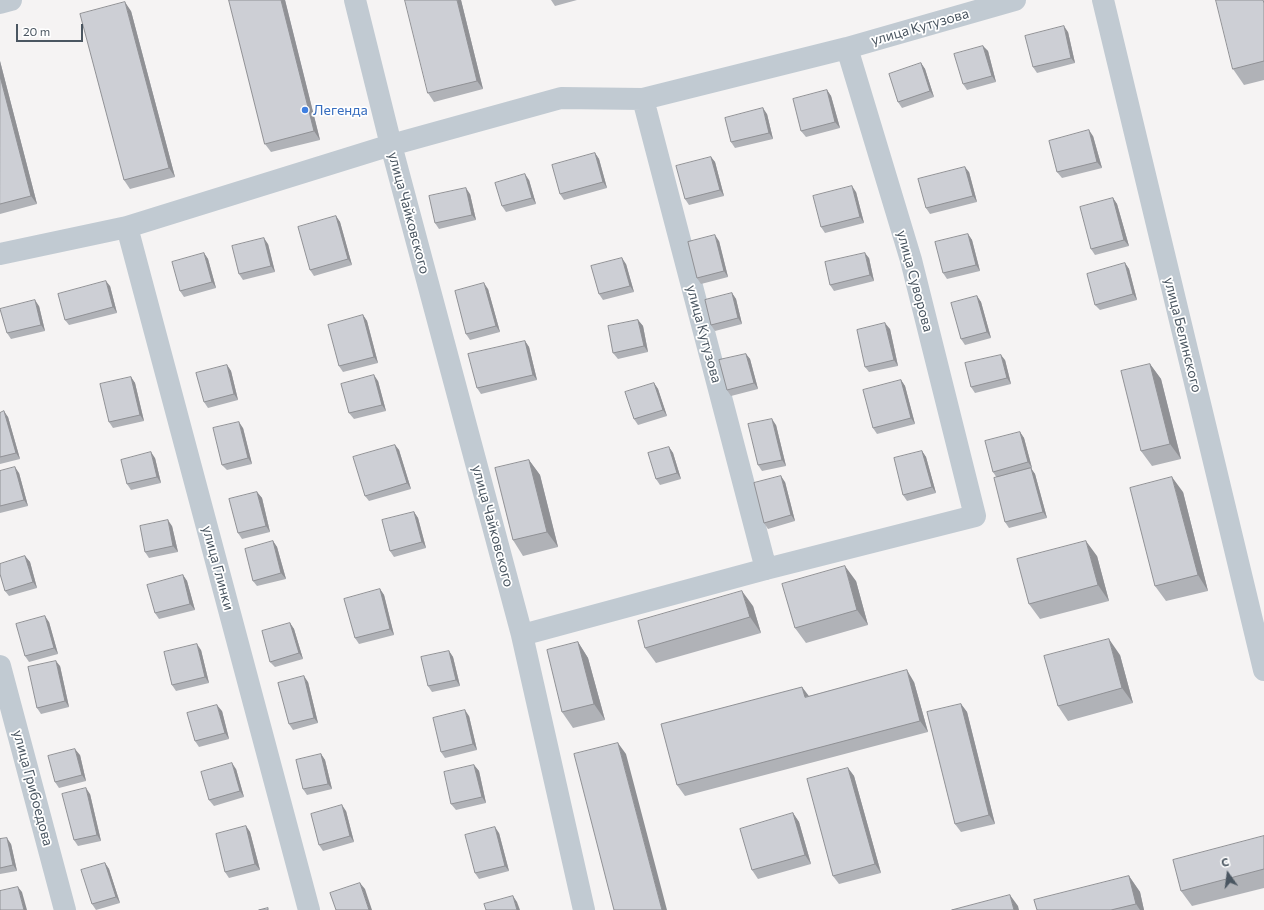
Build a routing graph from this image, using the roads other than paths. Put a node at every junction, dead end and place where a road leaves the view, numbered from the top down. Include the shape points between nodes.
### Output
1 (11, 0) edge
2 (355, 0) edge
3 (1015, 0) edge
4 (1103, 0) edge
5 (0, 3) edge
6 (847, 48) junction
7 (643, 98) junction
8 (391, 145) junction
9 (127, 226) junction
10 (0, 254) edge
11 (766, 569) junction
12 (522, 635) junction
13 (0, 666) edge
14 (1264, 670) edge
15 (65, 910) edge
16 (309, 910) edge
17 (584, 910) edge

1 - 5 street
2 - 8 street, улица Чайковского
3 - 6 street, улица Кутузова
4 - 14 street, улица Белинского
6 - 7 street, улица Кутузова
6 - 11 street, улица Суворова via 911,260 975,516
7 - 8 street, улица Кутузова via 561,98
7 - 11 street, улица Кутузова
8 - 9 street, улица Кутузова
8 - 12 street, улица Чайковского
9 - 10 street, улица Кутузова
9 - 16 street, улица Глинки
11 - 12 street
12 - 17 street, улица Чайковского
13 - 15 street, улица Грибоедова

